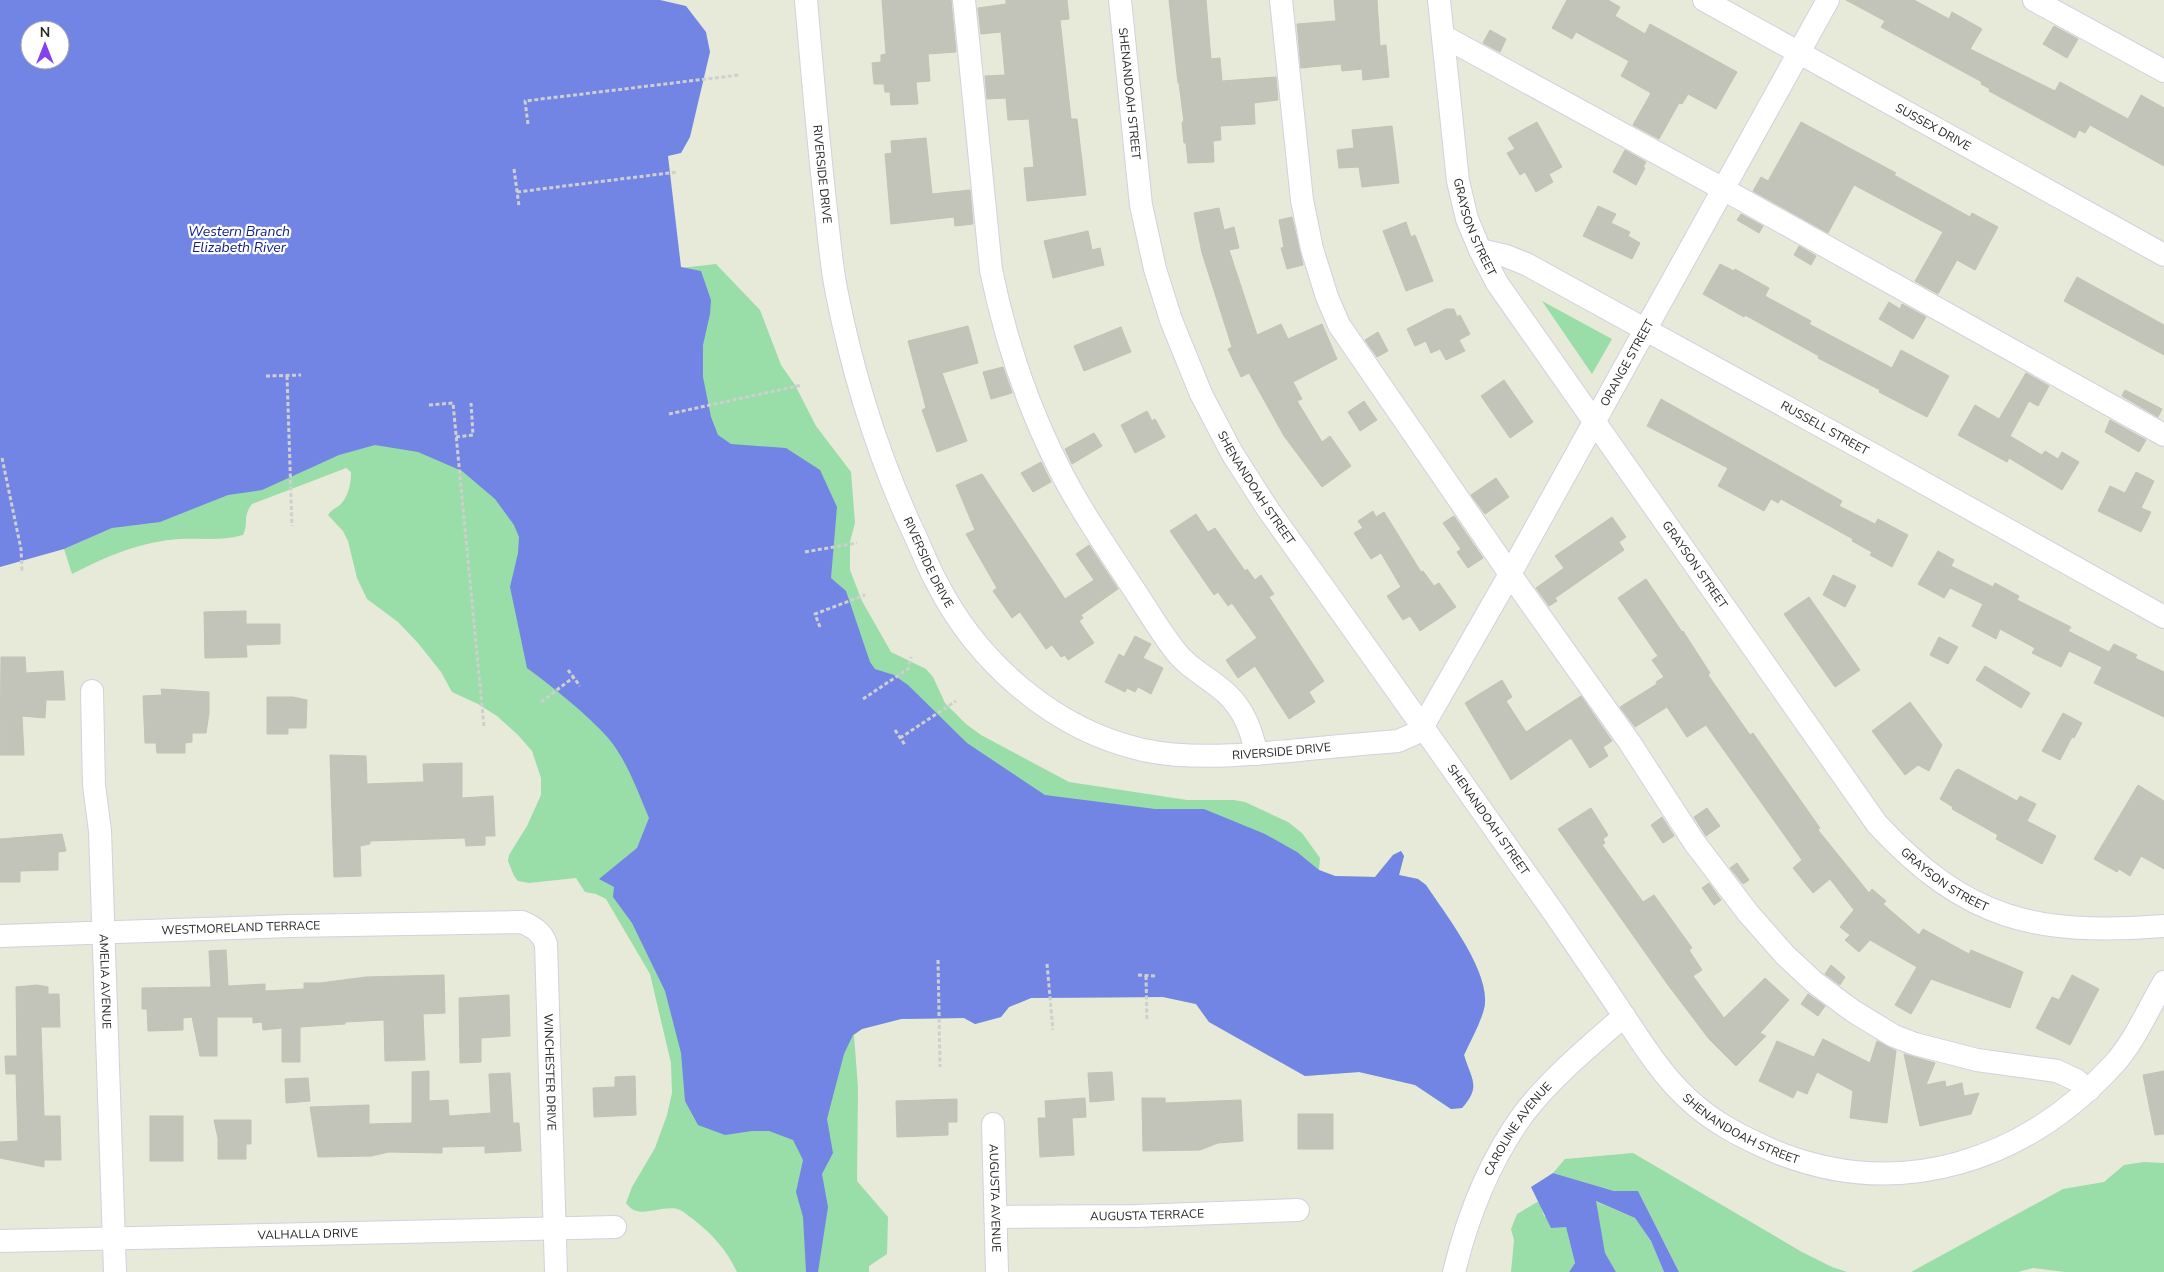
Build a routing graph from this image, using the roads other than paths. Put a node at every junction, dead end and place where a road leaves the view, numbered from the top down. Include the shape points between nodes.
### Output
1 (806, 0) edge
2 (964, 0) edge
3 (1120, 0) edge
4 (1281, 0) edge
5 (1439, 0) edge
6 (1704, 0) edge
7 (1828, 0) edge
8 (2034, 0) edge
9 (1443, 36) junction
10 (1799, 52) junction
11 (2164, 71) edge
12 (1723, 189) junction
13 (1480, 250) junction
14 (2164, 255) edge
15 (1645, 330) junction
16 (1595, 421) junction
17 (2164, 435) edge
18 (1510, 574) junction
19 (2164, 617) edge
20 (92, 691) dead end
21 (1422, 726) junction
22 (1257, 754) junction
23 (483, 922) joint
24 (2164, 926) edge
25 (103, 933) junction
26 (0, 936) edge
27 (2164, 982) edge
28 (1624, 1016) junction
29 (2089, 1090) junction
30 (993, 1124) dead end
31 (1298, 1210) dead end
32 (996, 1217) junction
33 (614, 1227) dead end
34 (555, 1228) junction
35 (114, 1238) junction
36 (0, 1241) edge
37 (115, 1272) edge
38 (556, 1272) edge
39 (997, 1272) edge
40 (1454, 1272) edge

1 - 22 street, RIVERSIDE DRIVE via 835,286 854,373 898,499 938,584 960,621 1011,680 1074,725 1145,750 1184,755
2 - 22 street via 991,270 999,311 1032,409 1058,466 1095,530 1174,650 1239,707 1250,728
3 - 21 street, SHENANDOAH STREET via 1141,204 1171,320 1201,394 1232,453 1267,508
4 - 18 street via 1302,200 1312,250 1327,297 1340,325
5 - 9 street, GRAYSON STREET
6 - 10 street, SUSSEX DRIVE
7 - 10 street, ORANGE STREET
8 - 11 street
9 - 12 street
9 - 13 street, GRAYSON STREET via 1458,181 1467,219
10 - 12 street, ORANGE STREET
10 - 14 street, SUSSEX DRIVE
12 - 15 street, ORANGE STREET
12 - 17 street
13 - 15 street, RUSSELL STREET via 1526,264
13 - 16 street, GRAYSON STREET via 1497,283
15 - 16 street, ORANGE STREET
15 - 19 street, RUSSELL STREET
16 - 18 street, ORANGE STREET
16 - 24 street, GRAYSON STREET via 1877,824 1904,853 1962,896 1995,912 2029,922 2073,928
18 - 21 street, ORANGE STREET
18 - 29 street via 1630,743 1694,842 1748,913 1785,956 1814,982 1894,1036 1977,1060 2057,1072
20 - 25 street, AMELIA AVENUE
21 - 22 street, RIVERSIDE DRIVE via 1414,734 1398,741
21 - 28 street, SHENANDOAH STREET
23 - 25 street, WESTMORELAND TERRACE
23 - 34 street, WINCHESTER DRIVE via 522,922 534,927 546,944
25 - 26 street, WESTMORELAND TERRACE
25 - 35 street, AMELIA AVENUE
27 - 29 street, SHENANDOAH STREET via 2125,1051
28 - 29 street, SHENANDOAH STREET via 1658,1066 1687,1098 1715,1121 1754,1143 1831,1169 1908,1174 1945,1168 1982,1156 2027,1134
28 - 40 street, CAROLINE AVENUE via 1572,1062 1526,1110 1510,1133 1474,1207
30 - 32 street, AUGUSTA AVENUE
31 - 32 street, AUGUSTA TERRACE
32 - 39 street, AUGUSTA AVENUE
33 - 34 street, VALHALLA DRIVE
34 - 35 street, VALHALLA DRIVE
34 - 38 street, WINCHESTER DRIVE
35 - 36 street, VALHALLA DRIVE
35 - 37 street, AMELIA AVENUE

